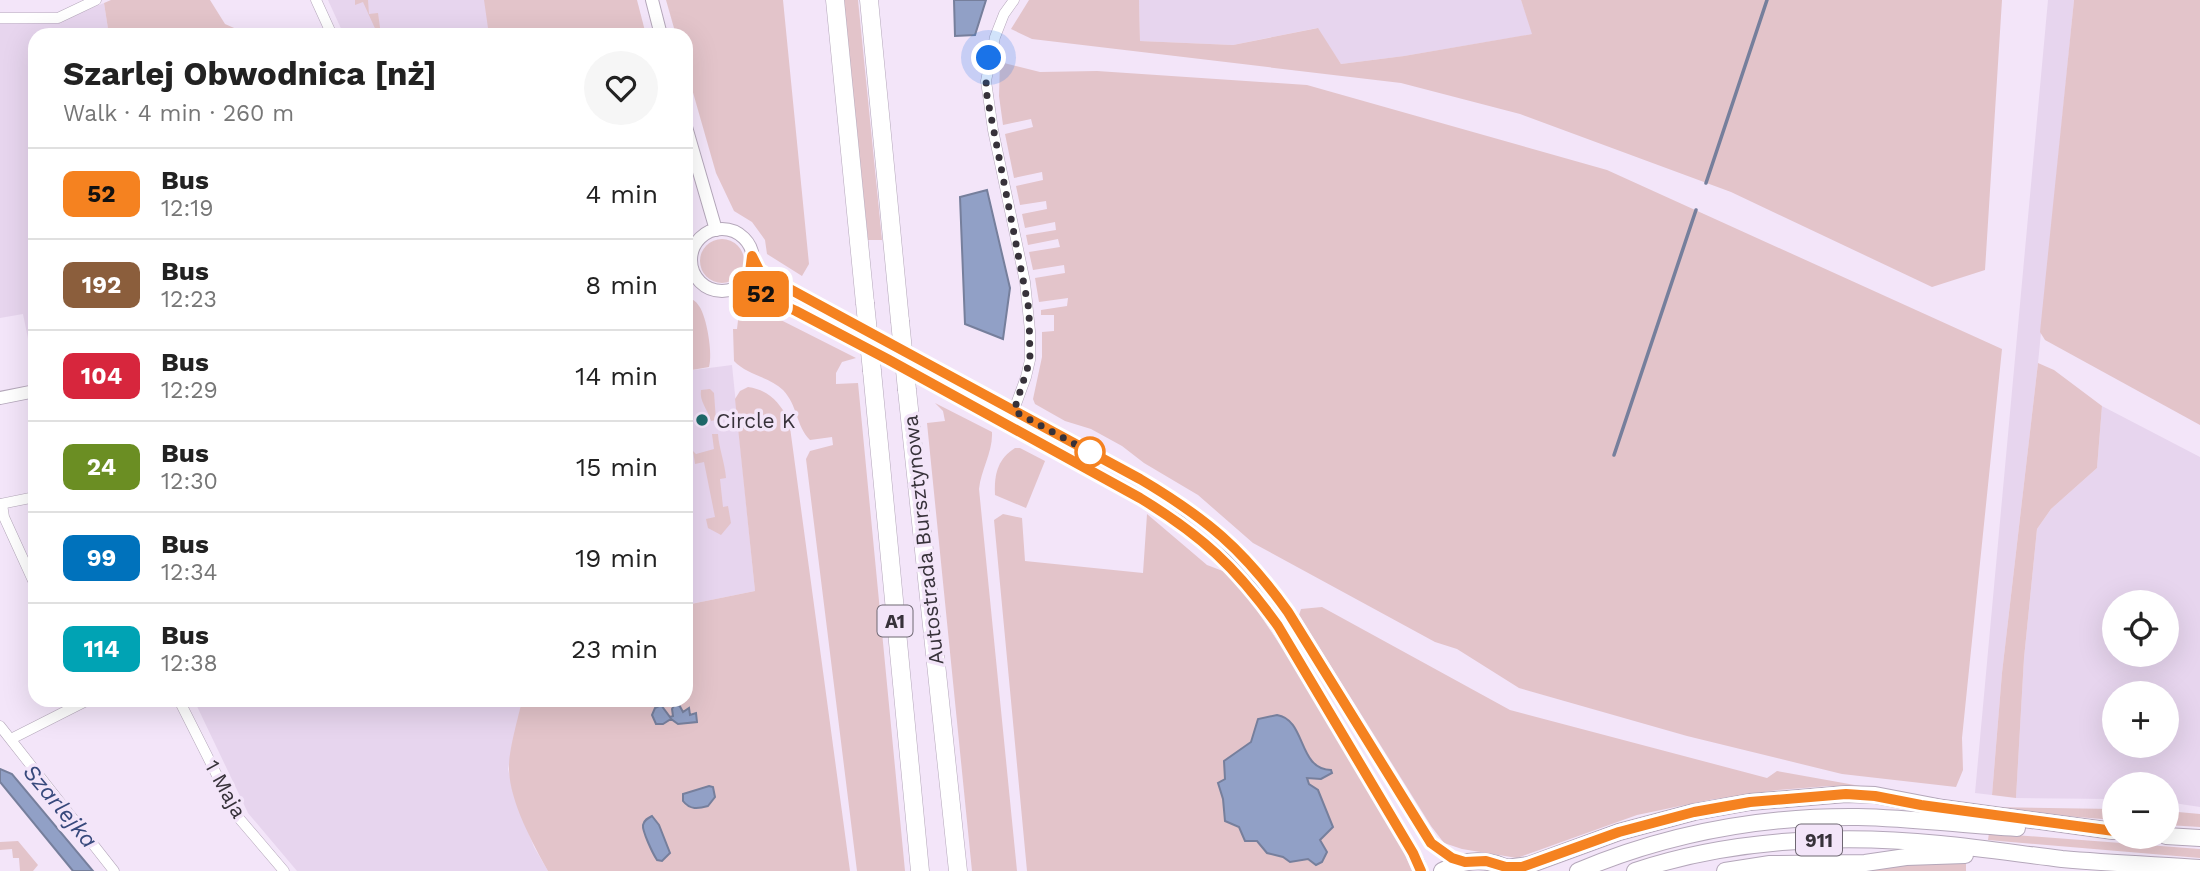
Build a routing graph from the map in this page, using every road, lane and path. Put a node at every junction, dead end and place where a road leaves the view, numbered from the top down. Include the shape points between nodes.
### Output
1 (96, 0) edge
2 (316, 0) edge
3 (652, 0) edge
4 (835, 0) edge
5 (869, 0) edge
6 (1014, 0) edge
7 (0, 18) edge
8 (329, 28) edge
9 (660, 28) edge
10 (693, 151) edge
11 (716, 230) junction
12 (693, 251) edge
13 (752, 256) junction
14 (693, 273) edge
15 (740, 285) junction
16 (28, 392) edge
17 (0, 398) edge
18 (1014, 411) junction
19 (1008, 426) junction
20 (28, 498) edge
21 (1, 504) edge
22 (28, 570) edge
23 (74, 707) edge
24 (183, 707) edge
25 (0, 726) edge
26 (11, 739) junction
27 (2102, 829) edge
28 (2102, 831) edge
29 (2179, 836) edge
30 (2200, 838) edge
31 (2006, 852) junction
32 (1465, 862) junction
33 (2200, 867) edge
34 (1509, 869) edge
35 (114, 871) edge
36 (284, 871) edge
37 (919, 871) edge
38 (958, 871) edge
39 (1421, 871) edge
40 (1442, 871) edge
41 (1578, 871) edge
42 (1635, 871) edge
43 (1724, 871) edge

1 - 7 street via 58,18
2 - 8 street
3 - 9 street
4 - 37 highway, Autostrada Bursztynowa / A1, bridge
5 - 38 highway, Autostrada Bursztynowa / A1, bridge
6 - 18 street via 995,37 986,81 1029,310 1030,360
10 - 11 street
11 - 12 street via 704,235
11 - 13 street via 738,234
13 - 15 street via 750,272
13 - 18 street via 759,270 773,280
14 - 15 street via 713,290
15 - 19 street
16 - 17 street
18 - 19 street
18 - 32 street via 1185,506 1242,554 1288,612 1431,843
19 - 39 street via 1179,522 1226,561 1278,626
20 - 21 street
21 - 22 street
23 - 26 street
24 - 36 street, 1 Maja via 238,817
25 - 26 street
26 - 35 street
27 - 34 main road via 1846,794 1694,812
28 - 41 main road, 911 via 1857,817 1777,821 1666,840
29 - 30 main road
31 - 33 main road, 911
31 - 42 main road, 911 via 1917,842 1804,841 1729,849
31 - 43 main road via 1865,863 1770,864
32 - 34 main road via 1486,861
32 - 40 main road

